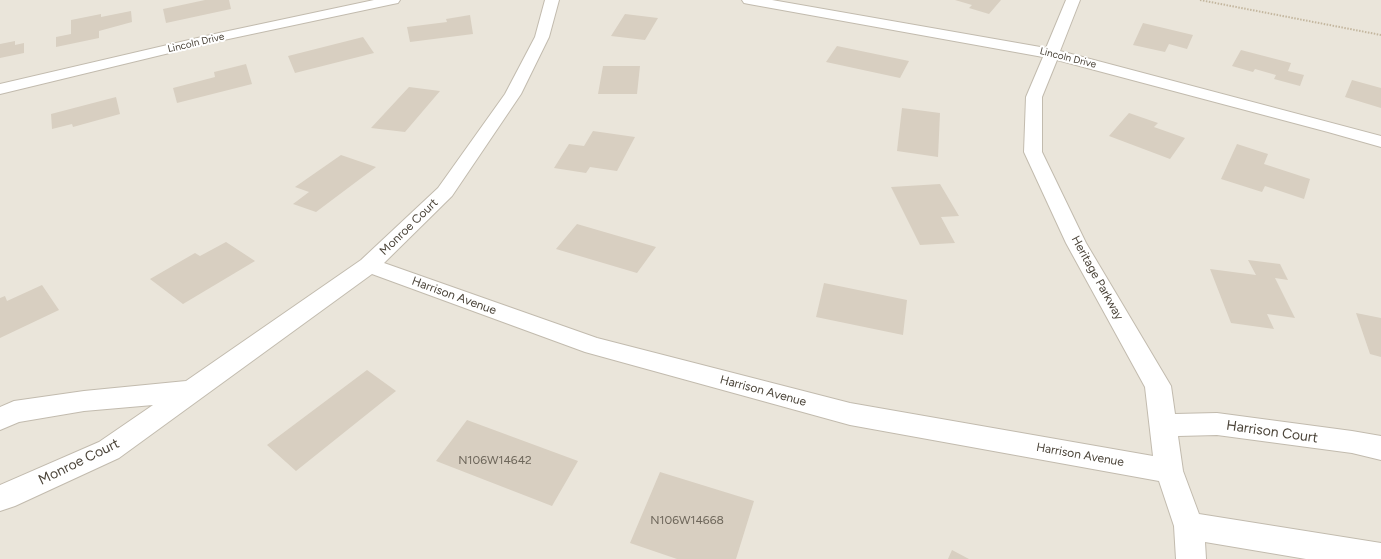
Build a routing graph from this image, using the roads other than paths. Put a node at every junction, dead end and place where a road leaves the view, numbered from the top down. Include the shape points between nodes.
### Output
1 (394, 0) edge
2 (552, 0) edge
3 (749, 0) edge
4 (1073, 0) edge
5 (1052, 54) junction
6 (0, 89) edge
7 (1381, 142) edge
8 (369, 265) junction
9 (194, 391) junction
10 (0, 420) edge
11 (1163, 425) junction
12 (1381, 448) edge
13 (1169, 471) junction
14 (0, 498) edge
15 (1189, 526) junction
16 (1381, 557) edge
17 (1191, 559) edge

1 - 6 street, Lincoln Drive via 212,39
2 - 8 street, Monroe Court via 542,37 513,94 445,192
3 - 5 street, Lincoln Drive
4 - 5 street, Heritage Parkway
5 - 7 street, Lincoln Drive
5 - 11 street, Heritage Parkway via 1034,97 1033,152 1076,244 1158,386
8 - 9 street, Monroe Court
8 - 13 street, Harrison Avenue via 594,346 850,414
9 - 10 street via 84,401 14,412
9 - 14 street, Monroe Court via 109,450
11 - 12 street, Harrison Court via 1218,424
11 - 13 street, Heritage Parkway
13 - 15 street, Heritage Parkway
15 - 16 street
15 - 17 street, Heritage Parkway

